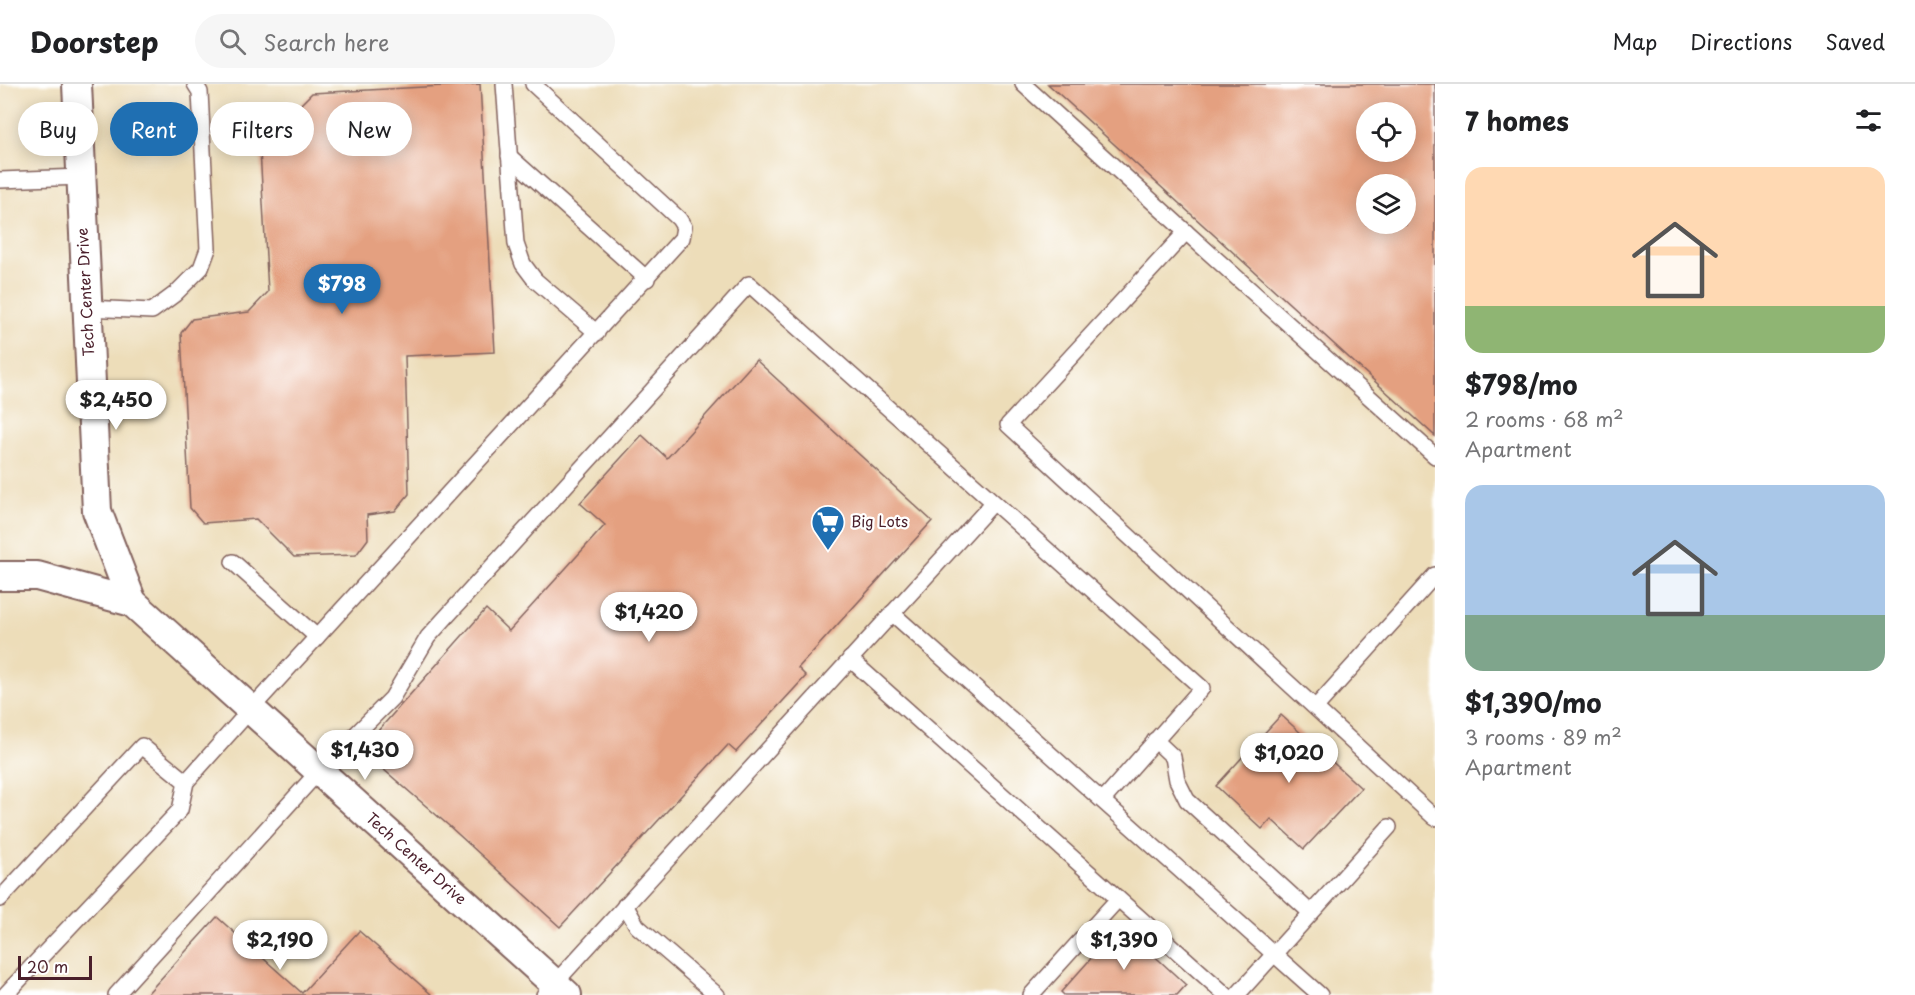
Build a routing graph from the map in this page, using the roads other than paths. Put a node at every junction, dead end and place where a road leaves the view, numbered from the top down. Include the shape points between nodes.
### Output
1 (76, 84) edge
2 (195, 84) edge
3 (504, 84) edge
4 (533, 84) edge
5 (1023, 84) edge
6 (509, 156) junction
7 (81, 177) junction
8 (0, 180) edge
9 (1186, 232) junction
10 (647, 279) junction
11 (87, 308) junction
12 (597, 333) junction
13 (1435, 456) edge
14 (993, 502) junction
15 (233, 562) dead end
16 (1435, 574) edge
17 (0, 576) edge
18 (132, 602) junction
19 (892, 613) junction
20 (317, 637) junction
21 (850, 659) junction
22 (1316, 707) junction
23 (251, 709) junction
24 (1155, 740) junction
25 (319, 771) junction
26 (186, 782) junction
27 (1103, 800) junction
28 (1435, 818) edge
29 (1389, 827) dead end
30 (0, 899) edge
31 (1118, 899) junction
32 (625, 905) junction
33 (1311, 913) junction
34 (1274, 954) junction
35 (555, 991) edge
36 (5, 995) edge
37 (116, 995) edge
38 (717, 995) edge
39 (1031, 995) edge
40 (1226, 995) edge
41 (1237, 995) edge
42 (1320, 995) edge

1 - 7 street, Tech Center Drive
2 - 11 lane via 200,92 208,249 201,268 152,311
3 - 6 lane
4 - 10 lane via 684,227 682,238
5 - 9 lane
6 - 10 lane
6 - 12 lane via 516,244 523,264 535,280
7 - 8 lane
7 - 11 street, Tech Center Drive
9 - 13 lane
9 - 22 lane via 1008,425
10 - 12 lane
11 - 18 street, Tech Center Drive via 97,511
12 - 20 lane
14 - 19 lane
14 - 24 lane via 1202,688
14 - 25 lane via 748,284 428,637 392,698
15 - 20 lane
16 - 22 lane
17 - 18 street, Tech Center Drive via 37,576
18 - 23 street, Tech Center Drive
19 - 21 lane
19 - 27 lane
20 - 23 lane
21 - 31 lane
21 - 32 lane
22 - 28 lane
23 - 25 street, Tech Center Drive
23 - 26 lane
24 - 27 lane
24 - 33 lane via 1173,758 1177,780 1187,800
25 - 35 street, Tech Center Drive
25 - 37 lane
26 - 30 lane via 142,746
26 - 36 lane via 180,810
27 - 34 lane
29 - 33 lane
31 - 39 lane
31 - 40 lane
32 - 35 lane
32 - 38 lane via 637,926
33 - 34 lane
34 - 41 lane
34 - 42 lane

